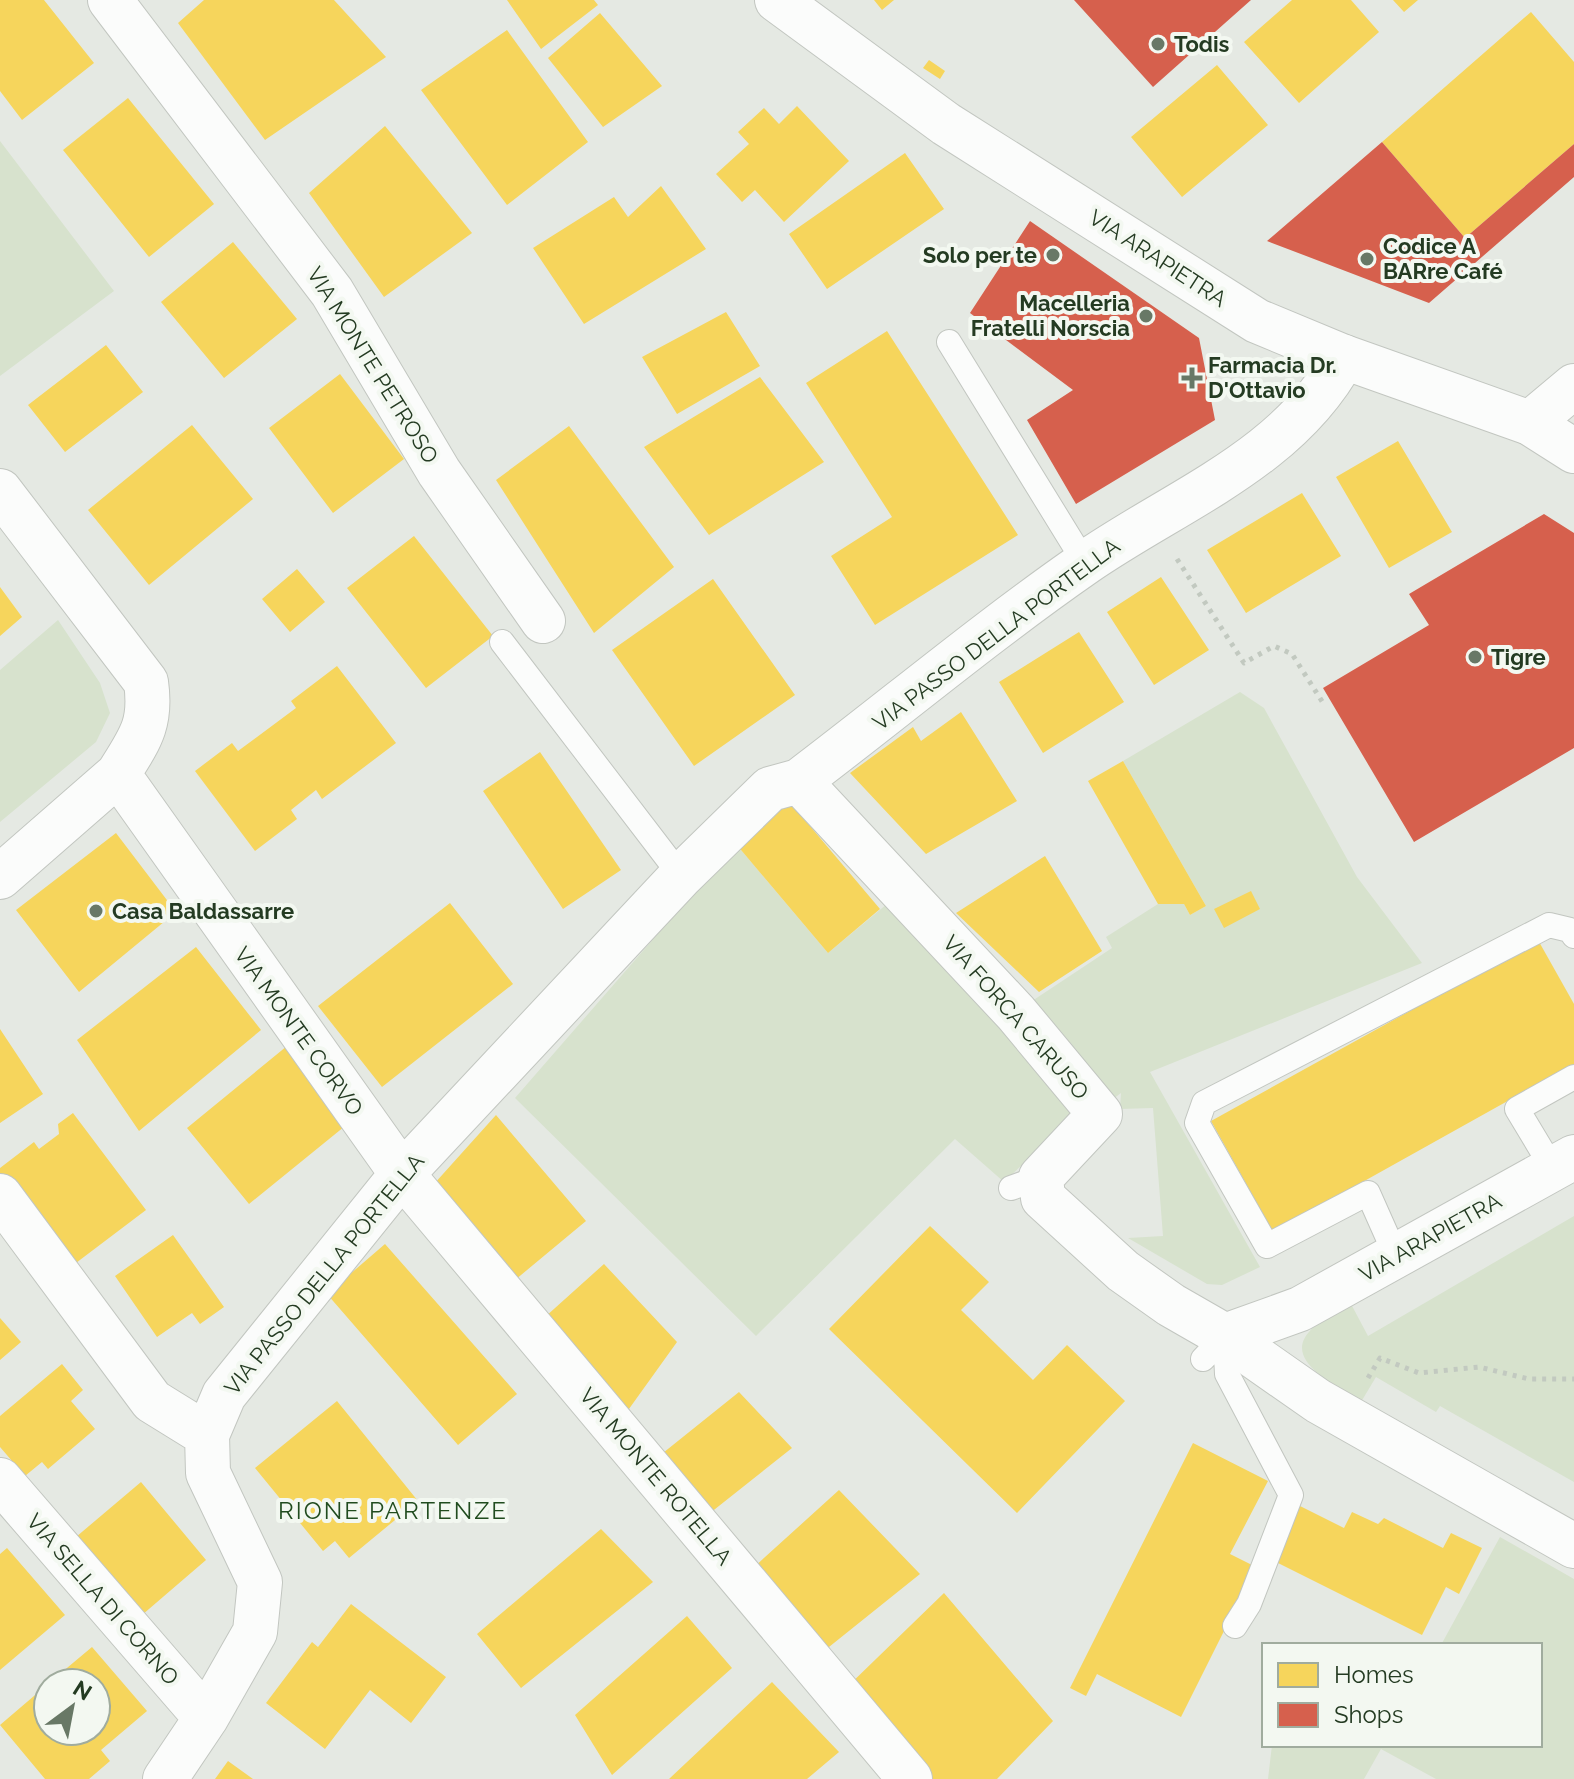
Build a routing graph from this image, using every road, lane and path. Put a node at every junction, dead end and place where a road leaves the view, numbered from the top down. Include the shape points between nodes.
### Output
1 (110, 0) edge
2 (777, 0) edge
3 (949, 342) dead end
4 (1344, 357) junction
5 (1574, 386) edge
6 (1530, 423) junction
7 (1574, 451) edge
8 (0, 491) edge
9 (1152, 521) junction
10 (1085, 563) junction
11 (543, 621) dead end
12 (502, 642) dead end
13 (1325, 706) dead end
14 (118, 774) junction
15 (799, 781) junction
16 (681, 876) junction
17 (0, 877) edge
18 (1574, 936) edge
19 (1574, 1077) edge
20 (1563, 1163) edge
21 (402, 1174) junction
22 (0, 1196) edge
23 (1396, 1256) junction
24 (1286, 1314) junction
25 (1214, 1347) junction
26 (1574, 1379) edge
27 (1296, 1384) junction
28 (1345, 1416) junction
29 (207, 1435) junction
30 (0, 1480) edge
31 (1574, 1546) edge
32 (1235, 1626) dead end
33 (206, 1718) junction
34 (165, 1779) edge
35 (910, 1779) edge

1 - 11 street, VIA MONTE PETROSO via 332,292 439,472
2 - 4 street, VIA ARAPIETRA via 946,124 1257,321
3 - 10 lane
4 - 6 street, VIA ARAPIETRA
4 - 9 street, VIA PASSO DELLA PORTELLA via 1328,388 1260,455
5 - 6 street
6 - 7 street, VIA ARAPIETRA
8 - 14 street via 146,682 150,707 145,731
9 - 10 street, VIA PASSO DELLA PORTELLA
9 - 13 path via 1244,663 1274,646 1292,654
10 - 15 street, VIA PASSO DELLA PORTELLA
12 - 16 lane
14 - 17 street
14 - 21 street, VIA MONTE CORVO
15 - 16 street, VIA PASSO DELLA PORTELLA via 770,789
15 - 25 street, VIA FORCA CARUSO via 1016,1013 1100,1114 1026,1183
16 - 21 street, VIA PASSO DELLA PORTELLA
18 - 23 lane via 1549,925 1204,1103 1197,1123 1267,1246 1368,1193
19 - 20 lane via 1517,1109
20 - 23 street, VIA ARAPIETRA
21 - 29 street, VIA PASSO DELLA PORTELLA via 224,1395
21 - 35 street, VIA MONTE ROTELLA
22 - 29 street via 152,1401
23 - 24 street, VIA ARAPIETRA
24 - 25 street, VIA ARAPIETRA
24 - 27 street via 1284,1358
25 - 27 street
25 - 32 lane via 1291,1495 1249,1604
26 - 28 path via 1529,1379 1479,1367 1419,1373 1380,1358
27 - 28 street
28 - 31 street
29 - 33 street, VIA PASSO DELLA PORTELLA via 208,1473 260,1582 255,1632
30 - 33 street, VIA SELLA DI CORNO
33 - 34 street, VIA PASSO DELLA PORTELLA

